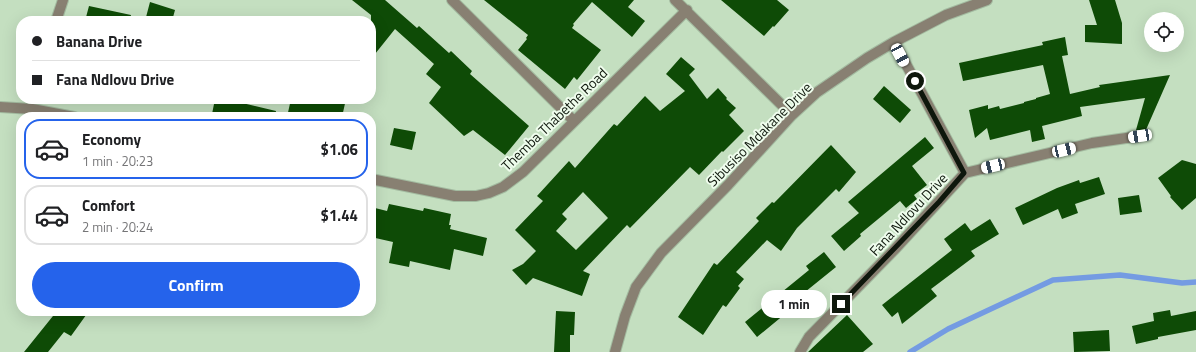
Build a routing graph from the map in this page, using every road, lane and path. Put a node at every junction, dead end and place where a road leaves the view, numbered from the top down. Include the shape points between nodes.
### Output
1 (63, 0) edge
2 (452, 0) edge
3 (675, 0) edge
4 (987, 0) edge
5 (687, 10) junction
6 (58, 16) edge
7 (894, 42) junction
8 (33, 104) edge
9 (0, 107) edge
10 (58, 112) edge
11 (792, 115) junction
12 (574, 121) junction
13 (1140, 136) dead end
14 (964, 173) junction
15 (376, 180) edge
16 (615, 352) edge
17 (800, 352) edge

1 - 6 street
2 - 12 street
3 - 5 street
4 - 7 street, Sibusiso Mdakane Drive via 946,15
5 - 11 street
5 - 12 street, Themba Thabethe Road
7 - 11 street, Sibusiso Mdakane Drive via 822,89
7 - 14 street
8 - 9 street
8 - 10 street
11 - 16 street, Sibusiso Mdakane Drive via 661,253 636,287
12 - 15 street, Themba Thabethe Road via 523,172 503,187 489,193 455,196
13 - 14 street, Fana Ndlovu Drive via 1092,144
14 - 17 street, Fana Ndlovu Drive via 895,249 809,337

